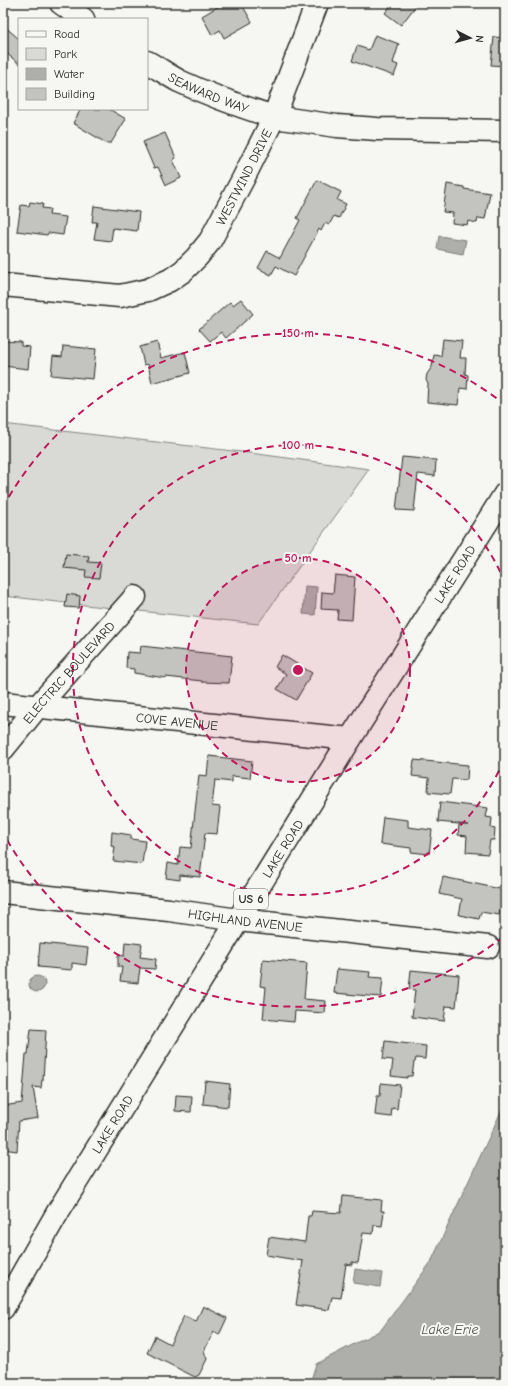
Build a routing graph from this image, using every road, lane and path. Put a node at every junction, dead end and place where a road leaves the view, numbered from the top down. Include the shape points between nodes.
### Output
1 (61, 3) edge
2 (317, 3) edge
3 (82, 18) edge
4 (148, 63) edge
5 (274, 117) junction
6 (505, 131) edge
7 (3, 285) edge
8 (505, 494) edge
9 (135, 597) dead end
10 (3, 703) edge
11 (38, 706) junction
12 (350, 739) junction
13 (3, 749) edge
14 (3, 892) edge
15 (238, 920) junction
16 (488, 947) dead end
17 (3, 1308) edge

1 - 3 street
2 - 5 street
4 - 5 street, SEAWARD WAY via 212,95
5 - 6 street, WESTWIND DRIVE via 377,129
5 - 7 street, WESTWIND DRIVE via 210,241 183,271 170,280 148,290 120,296
8 - 12 street, LAKE ROAD / US 6
9 - 11 street, ELECTRIC BOULEVARD
10 - 11 street, COVE AVENUE
11 - 12 street, COVE AVENUE
11 - 13 street, ELECTRIC BOULEVARD
12 - 15 street, LAKE ROAD / US 6
14 - 15 street, HIGHLAND AVENUE
15 - 16 street, HIGHLAND AVENUE
15 - 17 street, LAKE ROAD / US 6 via 58,1210

